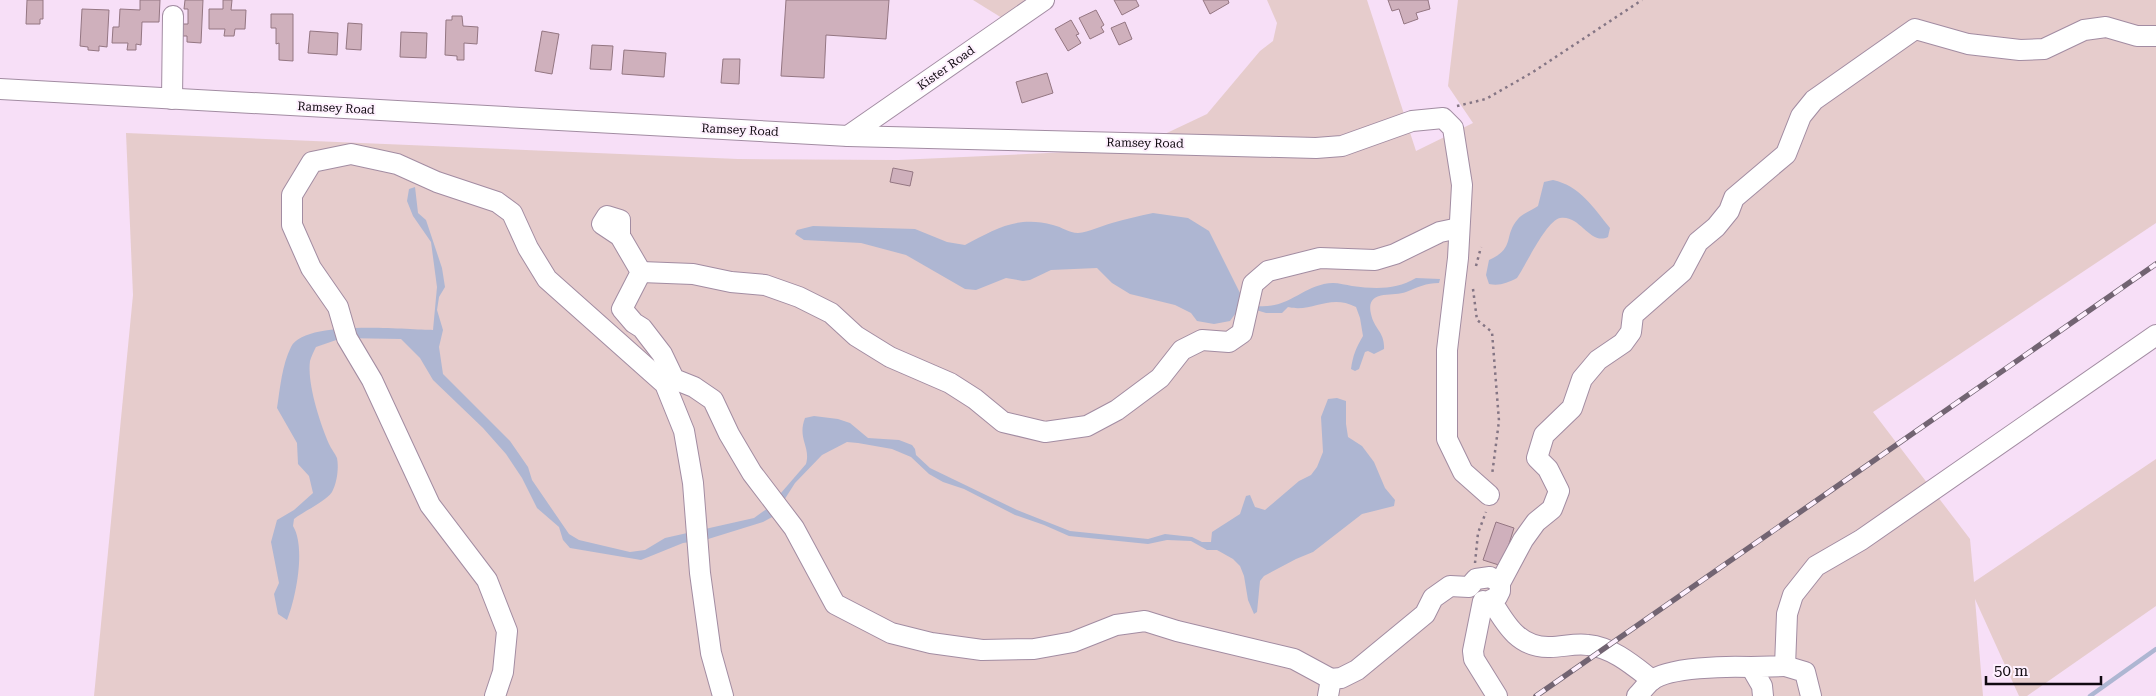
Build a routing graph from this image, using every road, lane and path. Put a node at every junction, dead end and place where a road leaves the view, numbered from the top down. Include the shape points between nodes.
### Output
1 (1044, 0) edge
2 (1642, 0) edge
3 (173, 16) dead end
4 (2156, 36) edge
5 (0, 89) edge
6 (172, 99) junction
7 (1443, 118) junction
8 (848, 136) junction
9 (1459, 228) junction
10 (620, 236) dead end
11 (1481, 247) dead end
12 (641, 272) junction
13 (1474, 274) dead end
14 (1472, 282) dead end
15 (2156, 335) edge
16 (1489, 495) junction
17 (1476, 579) junction
18 (1500, 583) junction
19 (1483, 601) dead end
20 (1785, 666) junction
21 (1751, 667) junction
22 (1652, 680) junction
23 (1329, 688) edge
24 (495, 696) edge
25 (723, 696) edge
26 (1497, 696) edge
27 (1637, 696) edge
28 (1763, 696) edge
29 (1811, 696) edge

1 - 8 street, Kister Road
2 - 7 path via 1533,72 1486,99 1453,106
3 - 6 street
4 - 18 street via 2137,36 2106,27 2084,30 2044,49 2020,50 1968,44 1915,29 1814,100 1801,116 1786,154 1734,198 1729,211 1716,227 1698,242 1682,272 1633,315 1631,332 1623,343 1598,360 1582,379 1572,408 1544,435 1537,458 1548,469 1559,491 1552,508 1523,540
5 - 6 street, Ramsey Road
6 - 8 street, Ramsey Road
7 - 8 street, Ramsey Road via 1412,121 1342,146 1316,148
7 - 9 street via 1453,128 1462,185
9 - 12 street via 1440,232 1375,260 1320,258 1268,271 1253,284 1242,333 1229,342 1202,340 1182,350 1160,378 1117,410 1087,426 1045,432 1003,422 976,399 950,383 890,357 856,336 831,314 799,296 765,285 693,274
9 - 16 street via 1448,350 1447,438 1463,472
10 - 12 street
11 - 13 path
12 - 23 street via 622,308 662,354 674,379 713,400 752,473 794,528 835,604 892,633 931,643 982,650 1034,649 1073,642 1116,624 1146,621 1294,660
14 - 16 path via 1477,320 1492,332 1499,421
15 - 20 street via 1861,540 1816,566 1793,595 1787,614
16 - 17 path via 1476,543
17 - 18 street via 1490,577
17 - 23 street via 1469,587 1450,586 1433,598 1425,614 1357,670
18 - 22 street via 1497,597 1491,600 1510,631 1532,645 1549,648 1590,645 1625,660
19 - 26 street via 1474,659
20 - 21 street
20 - 29 street via 1804,672
21 - 22 street via 1710,667
21 - 28 street via 1762,686
22 - 27 street
24 - 25 street via 503,672 507,631 487,580 430,505 372,380 346,338 338,307 311,268 292,225 292,195 312,162 351,154 397,164 437,182 498,202 512,213 528,248 547,278 665,384 684,431 693,483 700,573 711,653

